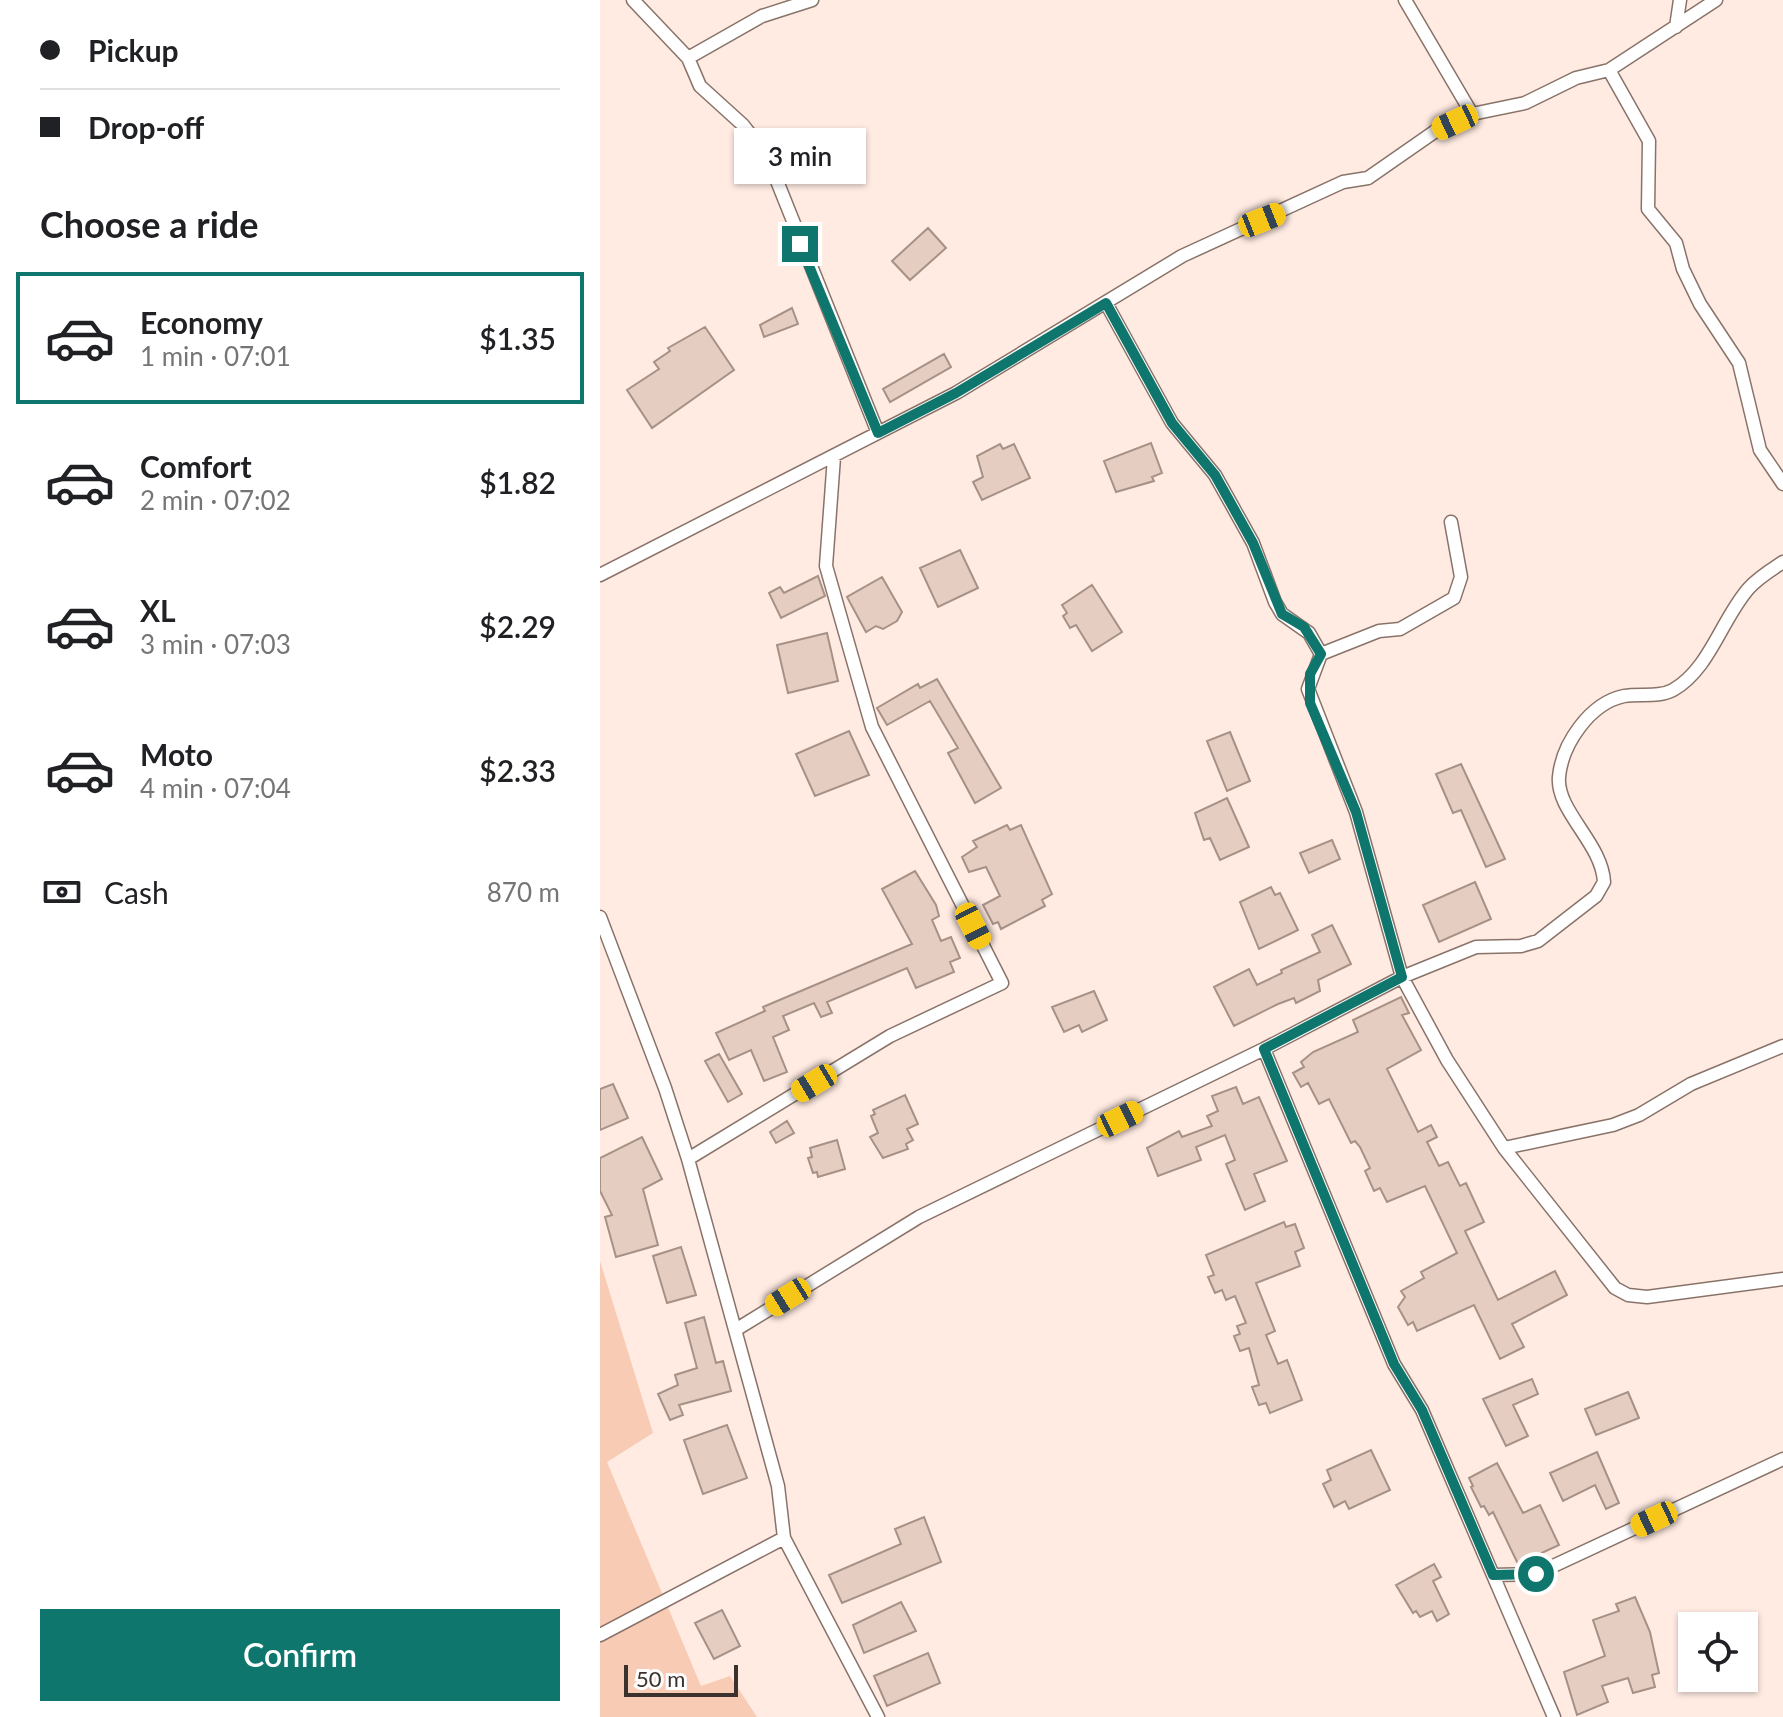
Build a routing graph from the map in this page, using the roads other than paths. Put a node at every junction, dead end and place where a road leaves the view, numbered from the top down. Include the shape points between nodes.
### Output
1 (633, 0) edge
2 (812, 0) edge
3 (1405, 0) edge
4 (1680, 0) edge
5 (1716, 0) edge
6 (1676, 27) junction
7 (688, 58) junction
8 (1609, 70) junction
9 (1472, 114) junction
10 (1106, 303) junction
11 (878, 433) junction
12 (834, 457) junction
13 (1783, 484) edge
14 (1451, 522) dead end
15 (1783, 562) edge
16 (600, 575) edge
17 (1321, 654) junction
18 (600, 917) edge
19 (1402, 977) junction
20 (1783, 1046) edge
21 (1264, 1049) junction
22 (1504, 1148) junction
23 (688, 1159) junction
24 (1783, 1279) edge
25 (737, 1329) junction
26 (1783, 1459) edge
27 (784, 1538) junction
28 (1493, 1575) junction
29 (600, 1635) edge
30 (878, 1717) edge
31 (1554, 1717) edge

1 - 7 street
2 - 7 street via 762,16
3 - 9 street
4 - 6 street
5 - 6 street
6 - 8 street
7 - 11 street via 700,86 743,125 772,167
8 - 9 street via 1576,78 1525,103
8 - 13 street via 1649,141 1648,209 1676,243 1700,304 1739,363 1760,450
9 - 10 street via 1437,130 1368,178 1343,182 1224,235
10 - 11 street
10 - 17 street via 1172,423 1215,475 1253,543 1282,614 1304,627
11 - 12 street
12 - 16 street
12 - 23 street via 826,566 872,727 1002,983 890,1036
14 - 17 street via 1461,577 1454,598 1400,629 1379,631
15 - 19 street via 1747,590 1683,682 1671,691 1605,703 1575,735 1559,780 1561,794 1603,869 1604,882 1596,896 1538,941 1476,947
17 - 19 street via 1310,674 1310,703 1356,812
18 - 23 street
19 - 21 street
19 - 22 street
20 - 22 street via 1691,1084 1613,1125
21 - 25 street via 919,1217
21 - 28 street via 1394,1364 1422,1410
22 - 24 street via 1615,1288 1628,1295
23 - 25 street
25 - 27 street via 778,1486
26 - 28 street via 1536,1574
27 - 29 street
27 - 30 street
28 - 31 street

